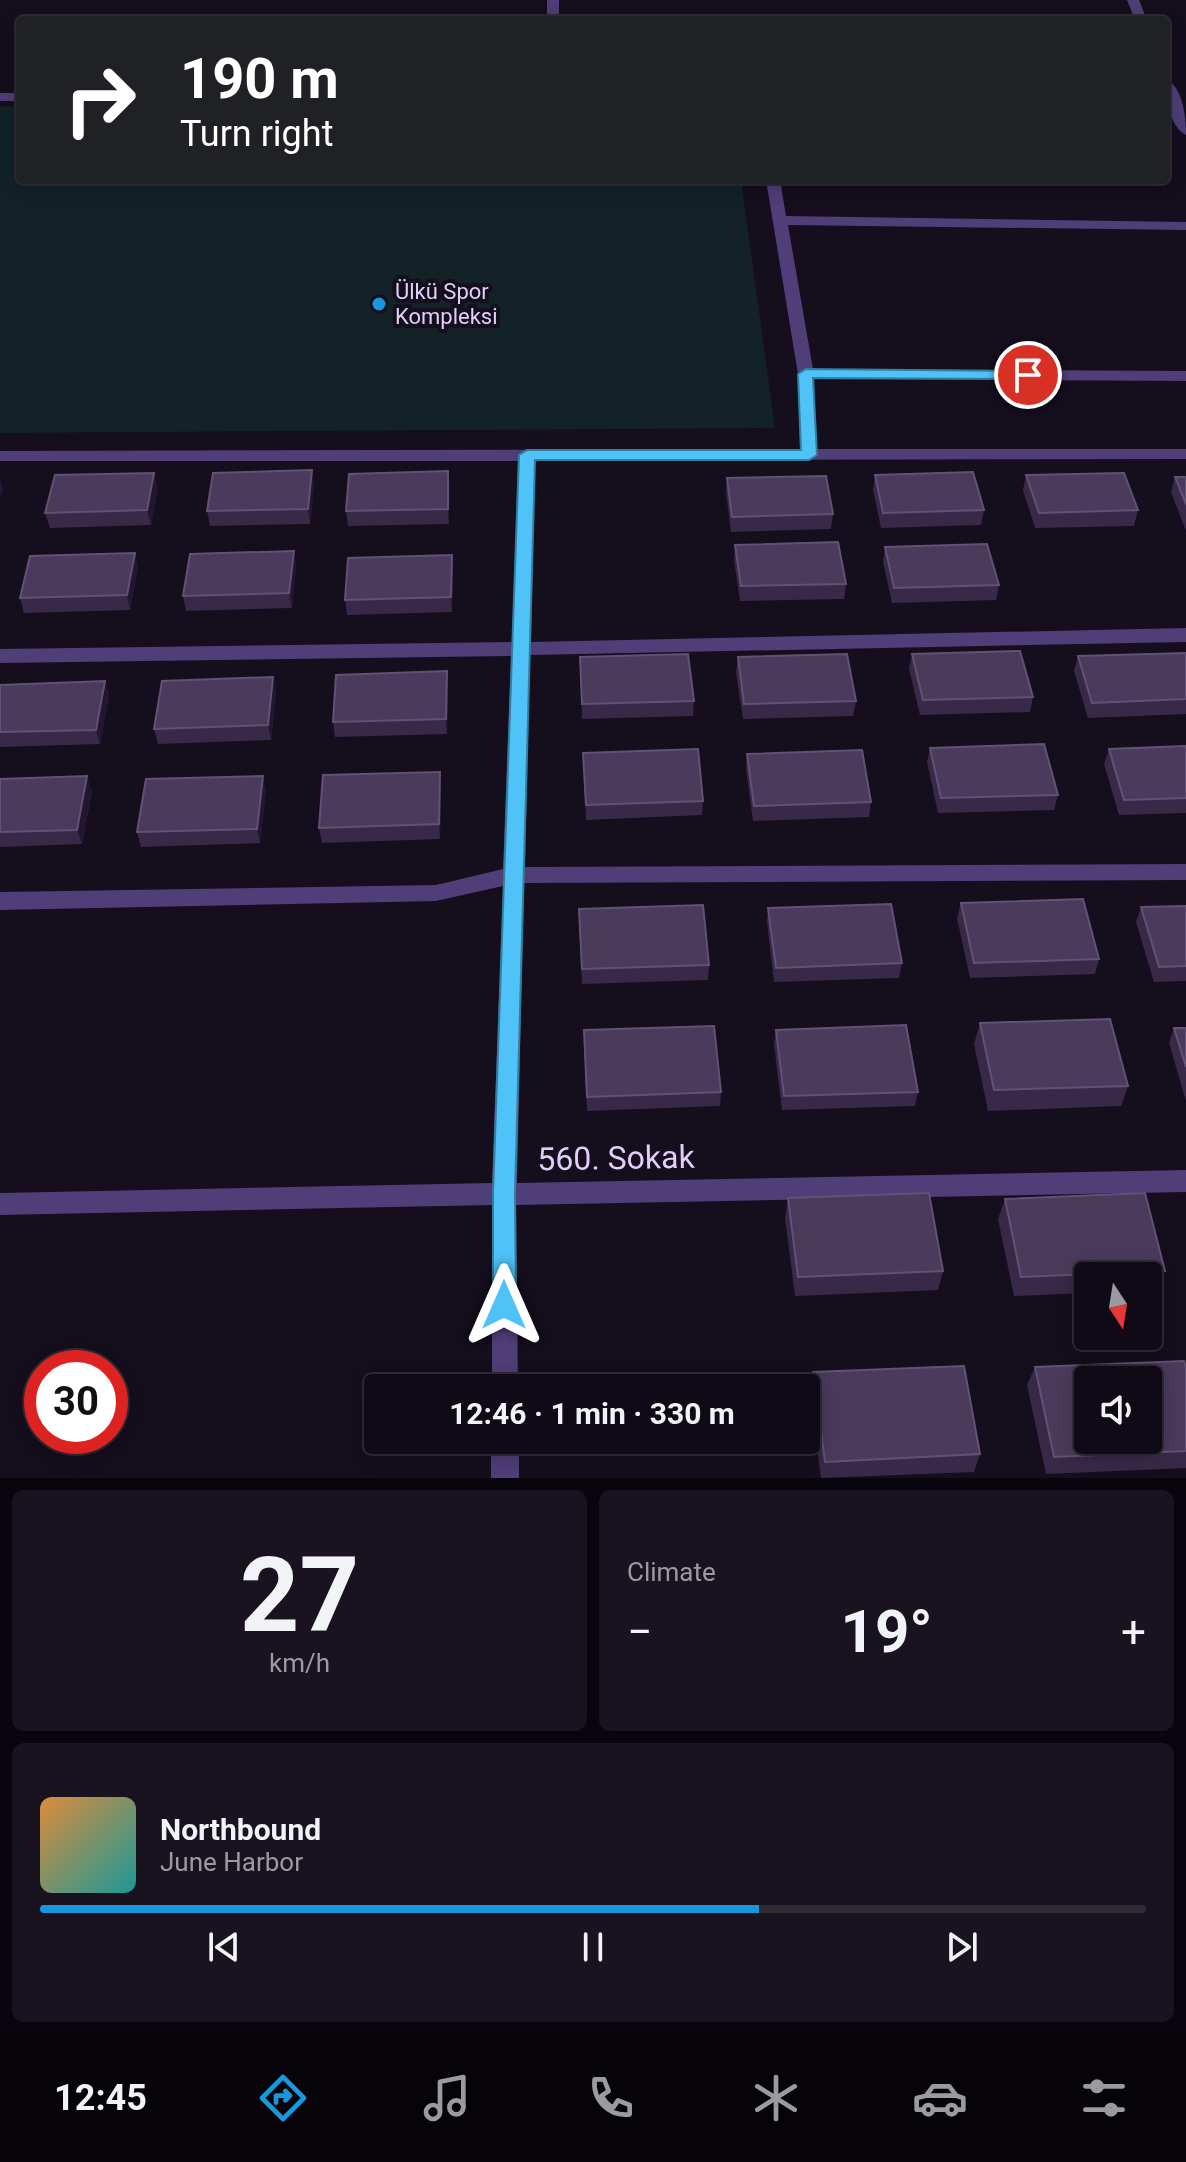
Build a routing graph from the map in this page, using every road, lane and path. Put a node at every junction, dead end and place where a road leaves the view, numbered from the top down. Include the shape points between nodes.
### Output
1 (1175, 100) edge
2 (1186, 131) edge
3 (774, 184) edge
4 (780, 220) junction
5 (1186, 226) edge
6 (806, 374) junction
7 (1186, 376) edge
8 (1186, 454) edge
9 (527, 455) junction
10 (809, 455) junction
11 (0, 456) edge
12 (1186, 635) edge
13 (521, 649) junction
14 (0, 656) edge
15 (1186, 872) edge
16 (513, 875) junction
17 (0, 901) edge
18 (1186, 1181) edge
19 (504, 1194) junction
20 (0, 1204) edge
21 (505, 1374) edge
22 (505, 1454) edge
23 (505, 1478) edge

1 - 2 street
3 - 4 street
4 - 5 street
4 - 6 street
6 - 7 street
6 - 10 street
8 - 10 street
9 - 10 street
9 - 11 street
9 - 13 street
12 - 13 street
13 - 14 street
13 - 16 street
15 - 16 street
16 - 17 street via 436,893
16 - 19 street
18 - 19 street, 560. Sokak
19 - 20 street, 560. Sokak
19 - 21 street
22 - 23 street

